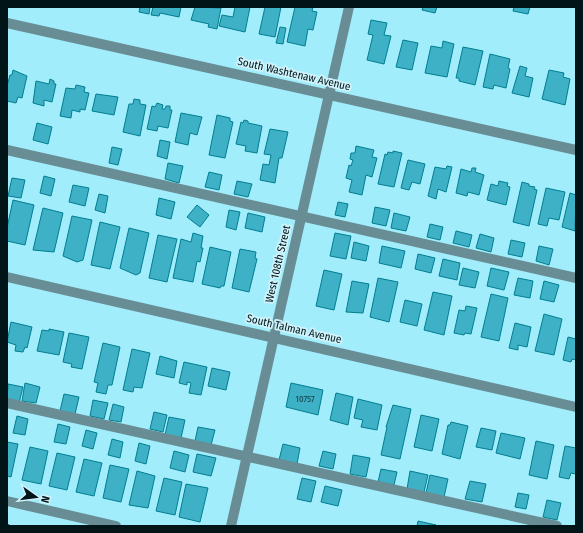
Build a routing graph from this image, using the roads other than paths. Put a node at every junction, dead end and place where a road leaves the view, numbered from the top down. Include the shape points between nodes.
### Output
1 (349, 7) edge
2 (7, 23) edge
3 (329, 94) junction
4 (7, 150) edge
5 (576, 150) edge
6 (302, 216) junction
7 (7, 277) edge
8 (576, 278) edge
9 (274, 337) junction
10 (7, 403) edge
11 (576, 406) edge
12 (247, 456) junction
13 (7, 501) edge
14 (116, 526) edge
15 (231, 526) edge
16 (557, 526) edge

1 - 3 street, West 108th Street
2 - 3 street, South Washtenaw Avenue
3 - 5 street, South Washtenaw Avenue
3 - 6 street, West 108th Street
4 - 6 street
6 - 8 street
6 - 9 street, West 108th Street
7 - 9 street, South Talman Avenue
9 - 11 street, South Talman Avenue
9 - 12 street, West 108th Street
10 - 12 street
12 - 15 street, West 108th Street
12 - 16 street
13 - 14 street

